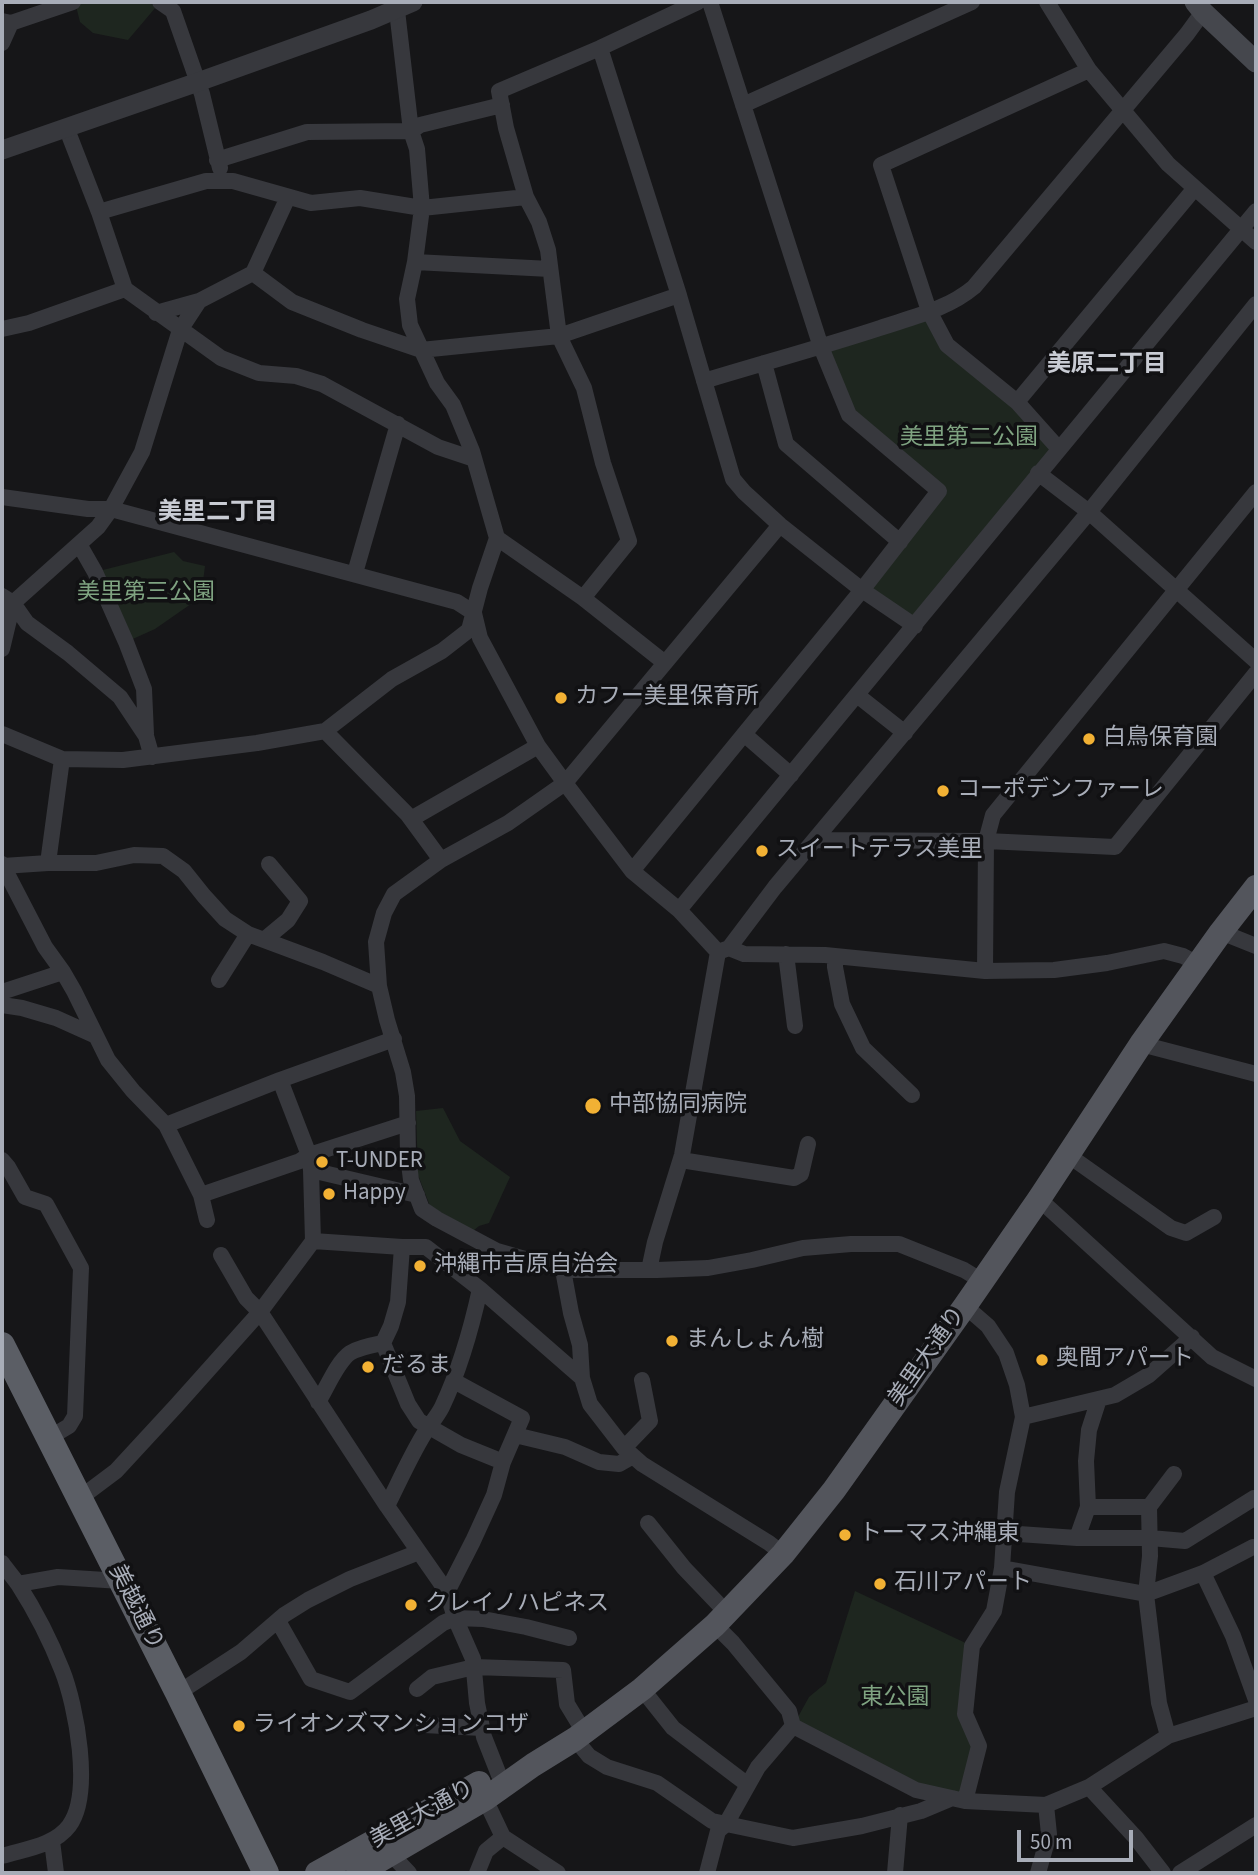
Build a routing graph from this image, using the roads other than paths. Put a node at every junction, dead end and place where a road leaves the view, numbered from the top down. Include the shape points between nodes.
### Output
1 (73, 2) edge
2 (160, 2) edge
3 (698, 2) edge
4 (710, 2) edge
5 (972, 2) edge
6 (1046, 2) edge
7 (402, 4) edge
8 (1199, 7) edge
9 (6, 22) edge
10 (2, 43) edge
11 (600, 48) junction
12 (1256, 62) edge
13 (1089, 70) junction
14 (198, 82) junction
15 (502, 105) junction
16 (743, 105) junction
17 (1123, 111) junction
18 (66, 127) junction
19 (411, 131) junction
20 (2, 150) edge
21 (217, 160) junction
22 (224, 181) junction
23 (1195, 188) junction
24 (288, 197) junction
25 (526, 197) junction
26 (422, 208) junction
27 (1256, 211) edge
28 (99, 212) junction
29 (1240, 228) junction
30 (1256, 242) edge
31 (415, 262) junction
32 (550, 269) junction
33 (253, 273) junction
34 (125, 289) junction
35 (679, 295) junction
36 (200, 301) junction
37 (1256, 304) edge
38 (929, 312) junction
39 (156, 313) junction
40 (2, 329) edge
41 (180, 330) junction
42 (559, 336) junction
43 (821, 347) junction
44 (421, 350) junction
45 (764, 363) junction
46 (704, 381) junction
47 (1017, 402) junction
48 (398, 424) junction
49 (1059, 449) junction
50 (474, 459) junction
51 (1038, 474) junction
52 (1256, 492) edge
53 (2, 497) edge
54 (111, 509) junction
55 (1089, 512) junction
56 (780, 525) junction
57 (497, 538) junction
58 (900, 542) junction
59 (79, 544) junction
60 (355, 573) junction
61 (1177, 588) junction
62 (862, 590) junction
63 (583, 598) junction
64 (8, 600) edge
65 (474, 613) junction
66 (915, 626) junction
67 (2, 649) edge
68 (1256, 661) edge
69 (665, 663) junction
70 (1256, 673) edge
71 (858, 695) junction
72 (325, 731) junction
73 (905, 733) junction
74 (2, 734) edge
75 (744, 734) junction
76 (146, 736) junction
77 (538, 746) junction
78 (152, 757) junction
79 (62, 760) junction
80 (791, 775) junction
81 (565, 783) junction
82 (411, 819) junction
83 (815, 840) junction
84 (986, 841) junction
85 (441, 860) junction
86 (48, 863) junction
87 (269, 864) dead end
88 (2, 865) edge
89 (632, 871) junction
90 (1256, 887) edge
91 (679, 910) junction
92 (1221, 932) junction
93 (248, 934) junction
94 (264, 940) junction
95 (1256, 946) edge
96 (724, 950) junction
97 (786, 954) junction
98 (835, 956) junction
99 (1199, 964) junction
100 (985, 971) junction
101 (63, 972) junction
102 (219, 980) dead end
103 (379, 986) junction
104 (2, 992) edge
105 (2, 1005) edge
106 (795, 1026) dead end
107 (96, 1036) junction
108 (394, 1040) junction
109 (1141, 1044) junction
110 (1256, 1074) edge
111 (280, 1080) junction
112 (912, 1095) dead end
113 (408, 1122) junction
114 (166, 1125) junction
115 (808, 1144) dead end
116 (1068, 1155) junction
117 (2, 1160) edge
118 (681, 1160) junction
119 (310, 1163) junction
120 (201, 1195) junction
121 (416, 1195) junction
122 (1039, 1199) junction
123 (1214, 1217) dead end
124 (437, 1219) junction
125 (207, 1220) dead end
126 (313, 1241) junction
127 (402, 1247) junction
128 (426, 1247) junction
129 (221, 1255) dead end
130 (563, 1270) junction
131 (649, 1270) junction
132 (982, 1281) junction
133 (480, 1289) junction
134 (965, 1306) junction
135 (260, 1312) junction
136 (1192, 1338) junction
137 (383, 1343) junction
138 (2, 1345) edge
139 (582, 1378) junction
140 (1256, 1379) edge
141 (642, 1380) dead end
142 (454, 1381) junction
143 (1099, 1399) junction
144 (318, 1402) junction
145 (1023, 1417) junction
146 (429, 1428) junction
147 (515, 1435) junction
148 (49, 1438) junction
149 (629, 1452) junction
150 (503, 1462) junction
151 (1174, 1474) dead end
152 (80, 1498) junction
153 (1254, 1498) dead end
154 (387, 1506) junction
155 (1088, 1507) junction
156 (1149, 1507) junction
157 (648, 1523) dead end
158 (1004, 1533) junction
159 (1077, 1538) junction
160 (1150, 1538) junction
161 (1253, 1547) dead end
162 (419, 1552) junction
163 (783, 1554) junction
164 (2, 1563) edge
165 (1002, 1568) junction
166 (1203, 1573) junction
167 (121, 1581) junction
168 (18, 1584) junction
169 (447, 1592) junction
170 (1146, 1594) junction
171 (455, 1618) junction
172 (721, 1619) junction
173 (278, 1621) junction
174 (569, 1638) dead end
175 (474, 1667) junction
176 (416, 1689) dead end
177 (642, 1689) junction
178 (178, 1693) junction
179 (1256, 1700) edge
180 (1256, 1708) edge
181 (424, 1725) dead end
182 (793, 1726) junction
183 (482, 1728) junction
184 (580, 1736) junction
185 (1168, 1736) junction
186 (533, 1765) junction
187 (499, 1775) junction
188 (748, 1785) junction
189 (1089, 1787) junction
190 (485, 1799) junction
191 (958, 1800) junction
192 (1046, 1805) junction
193 (900, 1815) junction
194 (726, 1824) junction
195 (1256, 1825) edge
196 (503, 1837) junction
197 (52, 1841) junction
198 (391, 1854) junction
199 (2, 1856) edge
200 (56, 1873) edge
201 (266, 1873) edge
202 (317, 1873) edge
203 (358, 1873) edge
204 (409, 1873) edge
205 (477, 1873) edge
206 (558, 1873) edge
207 (707, 1873) edge
208 (895, 1873) edge
209 (1038, 1873) edge
210 (1163, 1873) edge
211 (1181, 1873) edge

1 - 9 street
2 - 14 street via 173,11
3 - 11 street
4 - 16 street
5 - 16 street
6 - 13 street
7 - 14 street
7 - 19 street
8 - 12 main road
8 - 17 street via 1187,34
9 - 10 street
11 - 15 street via 499,91
11 - 35 street
13 - 17 street
13 - 38 street via 881,165
14 - 18 street
14 - 21 street
15 - 19 street
15 - 25 street
16 - 43 street
17 - 23 street
17 - 38 street via 974,287
18 - 20 street
18 - 28 street
19 - 21 street via 307,132
19 - 26 street
21 - 22 street
22 - 24 street
22 - 28 street via 206,181
23 - 29 street
23 - 47 street
24 - 26 street via 311,203 360,198
24 - 33 street
25 - 26 street
25 - 32 street via 539,222
26 - 31 street
27 - 29 street
28 - 34 street
29 - 30 street
29 - 49 street
31 - 32 street
31 - 44 street via 407,299 410,325
32 - 42 street
33 - 36 street
33 - 44 street via 292,302
34 - 39 street
34 - 40 street
35 - 42 street
35 - 46 street
36 - 39 street
36 - 41 street
37 - 55 street
38 - 43 street
38 - 47 street via 947,345
39 - 41 street
41 - 48 street via 221,358 259,373 322,384
41 - 54 street via 142,452
42 - 44 street
42 - 63 street via 584,388 629,541
43 - 45 street
43 - 58 street via 849,415 939,491
44 - 50 street via 453,405
45 - 46 street
45 - 58 street via 786,444
46 - 56 street via 733,479
47 - 49 street
48 - 50 street via 438,447
48 - 60 street
49 - 51 street
50 - 57 street
51 - 55 street
51 - 66 street
52 - 61 street
53 - 54 street
54 - 59 street
54 - 60 street
55 - 61 street
55 - 73 street
56 - 62 street
56 - 69 street
57 - 63 street
57 - 65 street
58 - 62 street
59 - 64 street
59 - 76 street via 144,689
60 - 65 street via 457,601
61 - 68 street
61 - 84 street via 993,815
62 - 66 street
62 - 75 street
63 - 69 street
64 - 67 street
64 - 76 street via 27,623 120,697
65 - 72 street via 469,630 393,679
65 - 77 street via 480,638
66 - 71 street
69 - 81 street
70 - 84 street via 1115,847
71 - 73 street
71 - 80 street
72 - 78 street
72 - 82 street
73 - 83 street
74 - 79 street
75 - 80 street
75 - 89 street
76 - 78 street
77 - 81 street
77 - 82 street
78 - 79 street
79 - 86 street
80 - 91 street
81 - 85 street via 508,823
81 - 89 street
82 - 85 street
83 - 84 street
83 - 96 street
84 - 100 street
85 - 103 street via 394,894 384,914 376,942
86 - 88 street
86 - 93 street via 163,856 184,871 225,919
87 - 94 street via 300,901 288,920
88 - 101 street
89 - 91 street
90 - 92 main road, 美里大通り
91 - 96 street
92 - 95 street
92 - 99 main road, 美里大通り
93 - 94 street
93 - 102 street
94 - 103 street
96 - 97 street
96 - 118 street
97 - 98 street
97 - 106 street
98 - 100 street
98 - 112 street via 842,1004 863,1048
99 - 100 street via 1164,951 1054,970
99 - 109 main road, 美里大通り
101 - 104 street
101 - 107 street
103 - 108 street
105 - 107 street via 56,1018
107 - 114 street via 108,1060
108 - 111 street
108 - 113 street
109 - 110 street
109 - 116 main road, 美里大通り
111 - 114 street
111 - 119 street
113 - 119 street
113 - 121 street
114 - 120 street
115 - 118 street via 801,1174 794,1178
116 - 122 main road, 美里大通り
116 - 123 street via 1171,1228 1186,1233
117 - 148 street via 25,1197 46,1204 81,1268 75,1416 69,1426
118 - 131 street
119 - 120 street via 300,1161
119 - 121 street
119 - 126 street
120 - 125 street
121 - 124 street via 422,1209
122 - 132 main road, 美里大通り
122 - 136 street
124 - 128 street
124 - 130 street via 497,1251
126 - 127 street
126 - 135 street
127 - 128 street
127 - 137 street via 398,1302
128 - 133 street
129 - 135 street via 246,1298
130 - 131 street
130 - 139 street via 580,1345
131 - 132 street via 708,1268 803,1248 899,1244
132 - 134 main road, 美里大通り
133 - 139 street
133 - 142 street
134 - 145 street via 988,1326 1006,1353
134 - 163 main road, 美里大通り
135 - 144 street
135 - 152 street via 116,1471
136 - 140 street via 1212,1357
136 - 143 street via 1149,1375
137 - 144 street via 349,1354
137 - 146 street via 408,1404
138 - 148 highway, 美越通り
139 - 149 street via 590,1404
141 - 149 street via 650,1420
142 - 146 street
142 - 147 street via 522,1419
143 - 145 street
143 - 155 street via 1089,1430
144 - 154 street
145 - 158 street via 1007,1492
146 - 150 street
146 - 154 street
147 - 149 street via 565,1447 599,1462 619,1464
147 - 150 street
148 - 152 highway, 美越通り
149 - 163 street
150 - 169 street via 494,1495
151 - 156 street
152 - 167 highway, 美越通り
153 - 160 street via 1185,1541
154 - 162 street
155 - 156 street
155 - 159 street
156 - 160 street
157 - 172 street
158 - 159 street
158 - 165 street
159 - 160 street
160 - 170 street
161 - 166 street
162 - 169 street
162 - 173 street via 350,1579
163 - 172 main road, 美里大通り
164 - 168 street
165 - 170 street
165 - 191 street via 994,1611 972,1646 965,1714 979,1746
166 - 170 street
166 - 179 street
167 - 168 street via 58,1577
167 - 178 highway, 美越通り
168 - 197 street via 62,1671 76,1724 82,1775 79,1800 69,1826
169 - 171 street
170 - 185 street via 1159,1703
171 - 173 street via 350,1692 311,1679
171 - 174 street via 483,1619
171 - 175 street
172 - 177 main road, 美里大通り
172 - 182 street via 733,1643 789,1711
173 - 178 street via 241,1652
175 - 176 street via 432,1677
175 - 183 street
175 - 184 street via 562,1670 567,1704
177 - 184 main road, 美里大通り
177 - 188 street via 674,1728
178 - 201 highway, 美越通り
180 - 185 street
181 - 183 street
182 - 188 street
182 - 191 street via 916,1790
183 - 187 street
184 - 186 main road, 美里大通り
184 - 194 street via 589,1756 607,1768 657,1783 712,1821
185 - 189 street
186 - 187 main road, 美里大通り
186 - 190 main road, 美里大通り
187 - 202 main road, 美里大通り
188 - 194 street
189 - 192 street
189 - 210 street
190 - 196 street
190 - 198 main road, 美里大通り
191 - 192 street
191 - 193 street
192 - 209 street via 1049,1834
193 - 194 street via 793,1838
193 - 208 street
194 - 207 street via 718,1831
195 - 211 street
196 - 205 street via 486,1851
196 - 206 street
197 - 199 street
197 - 200 street
198 - 203 main road, 美里大通り
198 - 204 street

